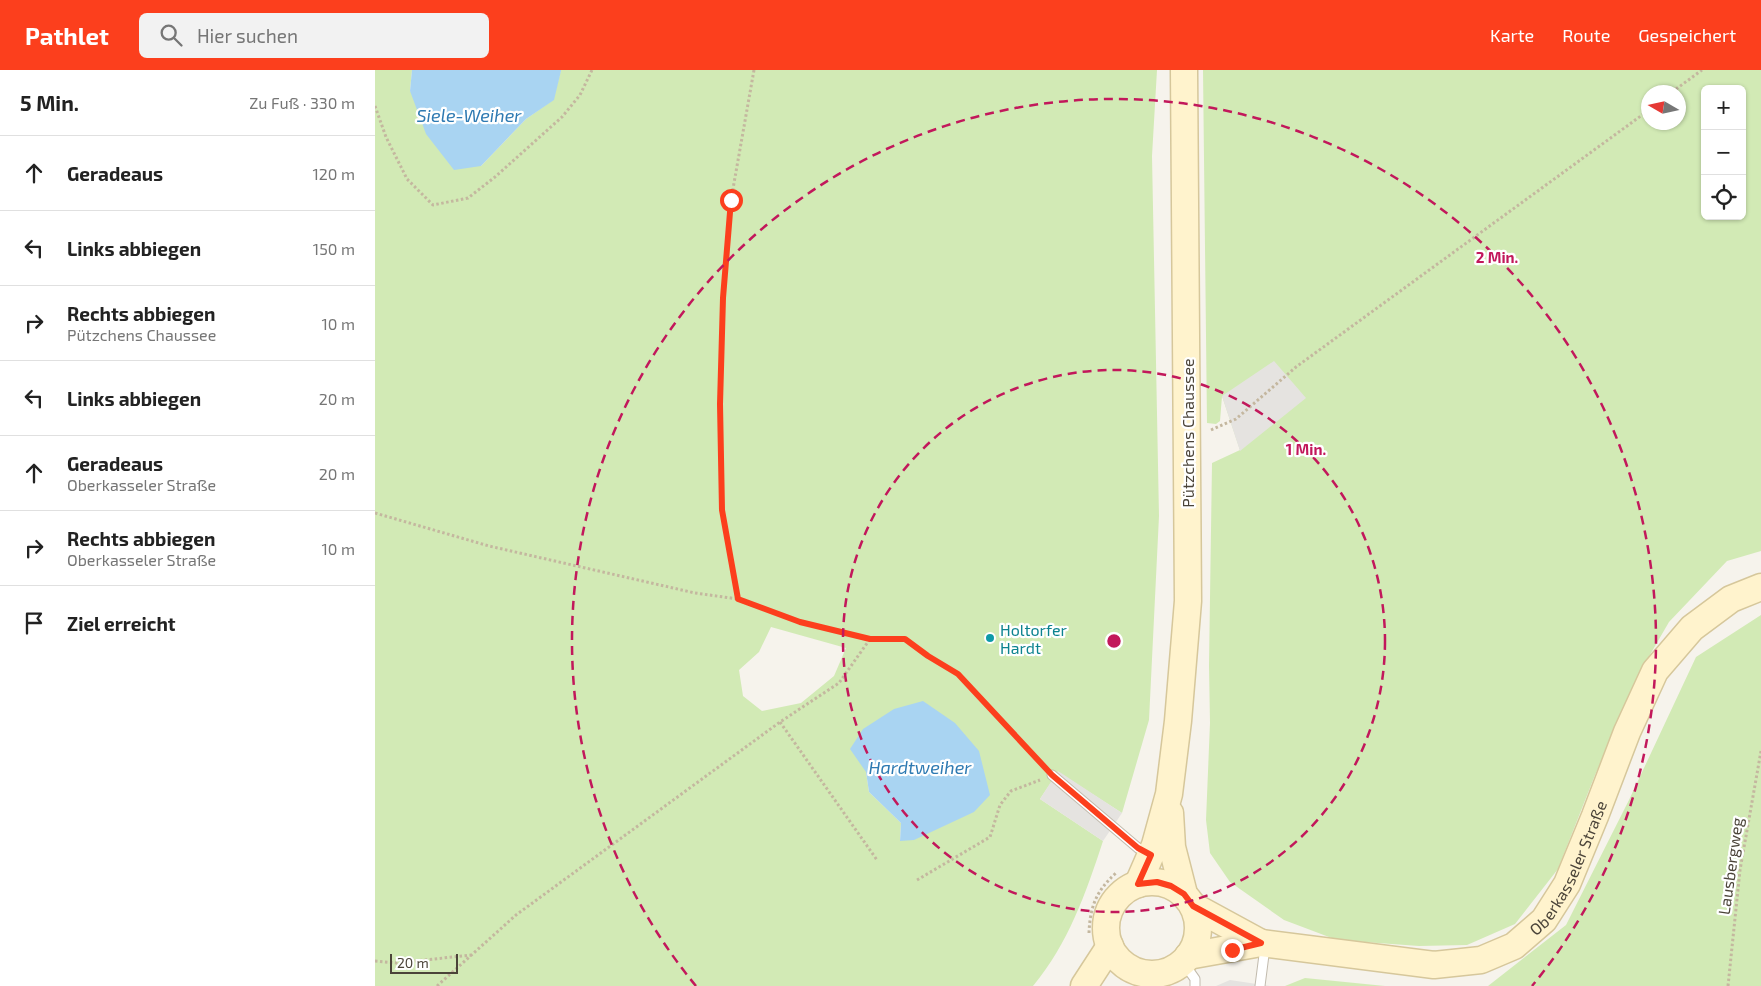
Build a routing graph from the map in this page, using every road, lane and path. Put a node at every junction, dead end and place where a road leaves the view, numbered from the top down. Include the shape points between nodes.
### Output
1 (592, 70) edge
2 (754, 70) edge
3 (1183, 70) edge
4 (1702, 70) edge
5 (1681, 85) edge
6 (375, 106) edge
7 (1641, 116) edge
8 (1187, 434) junction
9 (375, 513) edge
10 (1761, 587) edge
11 (738, 599) junction
12 (870, 639) junction
13 (781, 722) junction
14 (1761, 751) edge
15 (1052, 775) junction
16 (1169, 794) junction
17 (1144, 852) junction
18 (877, 860) dead end
19 (917, 880) dead end
20 (1138, 884) junction
21 (1189, 900) junction
22 (1099, 941) junction
23 (1263, 943) junction
24 (471, 955) junction
25 (1186, 959) junction
26 (375, 961) edge
27 (1133, 980) edge
28 (437, 986) edge
29 (1084, 986) edge
30 (1195, 986) edge
31 (1260, 986) edge
32 (1728, 986) edge

1 - 6 path via 580,95 562,117 495,177 468,198 433,205 407,179
2 - 11 path via 731,200 720,394 722,510
3 - 8 street, Pützchens Chaussee
4 - 5 path
7 - 8 path via 1296,367 1236,419 1201,435
8 - 16 street, Pützchens Chaussee via 1187,601
9 - 11 path via 489,546 695,593
10 - 23 street, Oberkasseler Straße via 1731,600 1691,628 1655,671 1627,732 1567,884 1544,920 1514,946 1481,960 1434,965
11 - 12 path via 800,622
12 - 13 path via 839,683
12 - 15 path via 905,639 958,674
13 - 18 path
13 - 24 path via 516,914
14 - 32 path, Lausbergweg via 1740,870
15 - 17 lane
15 - 19 path via 1011,791 1000,805 990,837
16 - 17 street, Pützchens Chaussee
16 - 21 street, Pützchens Chaussee via 1172,847
17 - 20 street, Pützchens Chaussee
17 - 22 path via 1107,881 1095,899 1089,917
20 - 21 street via 1157,882 1171,886
20 - 22 street via 1115,899 1108,914 1106,930
21 - 23 street, Oberkasseler Straße
21 - 25 street via 1198,920 1198,935
22 - 27 street via 1130,969
22 - 29 street
23 - 25 street, Oberkasseler Straße
23 - 31 lane
24 - 26 path
24 - 28 path
25 - 27 street via 1171,970
25 - 30 lane

